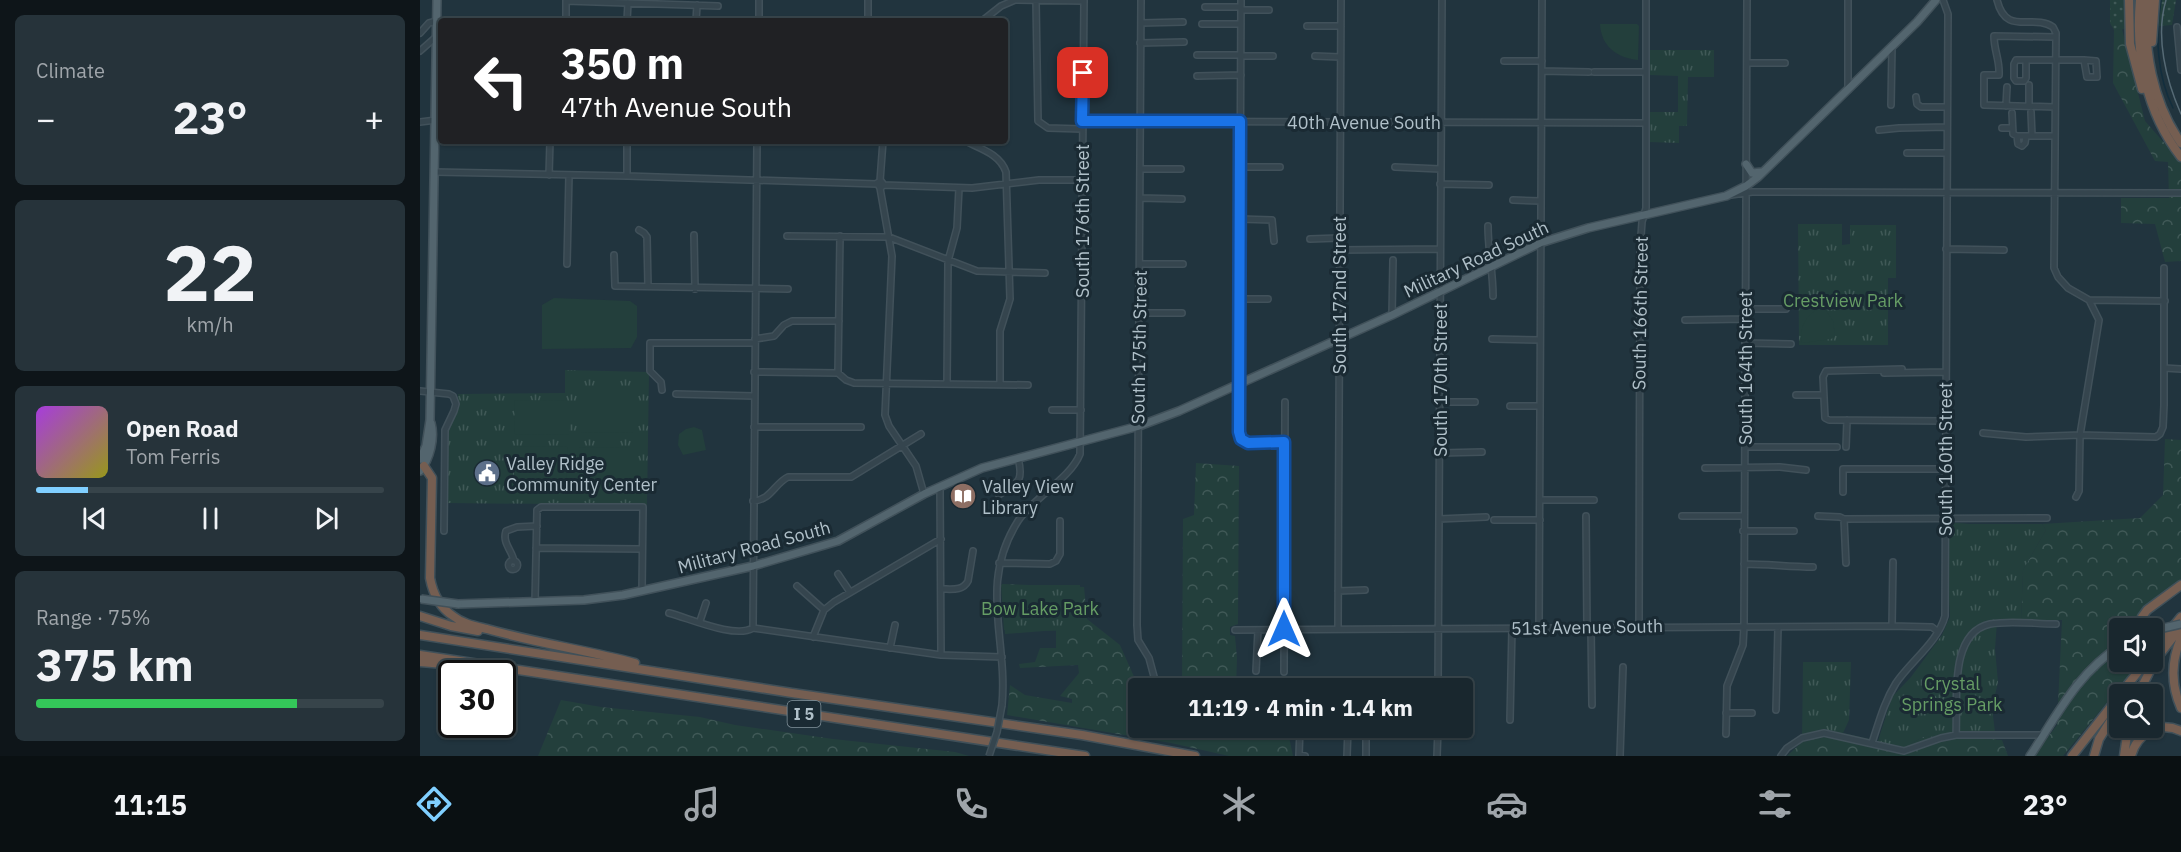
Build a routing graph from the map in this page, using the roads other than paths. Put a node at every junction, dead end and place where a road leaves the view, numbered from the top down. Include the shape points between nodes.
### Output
1 (437, 0) edge
2 (566, 0) edge
3 (759, 0) edge
4 (868, 0) edge
5 (1084, 0) edge
6 (1141, 0) edge
7 (1341, 0) edge
8 (1442, 0) edge
9 (1542, 0) edge
10 (1646, 0) edge
11 (1747, 0) edge
12 (1848, 0) edge
13 (1936, 0) edge
14 (1943, 0) edge
15 (1997, 0) edge
16 (2130, 0) edge
17 (2140, 0) edge
18 (2148, 0) edge
19 (2155, 0) edge
20 (1036, 1) edge
21 (628, 3) junction
22 (697, 5) junction
23 (717, 6) dead end
24 (1241, 6) edge
25 (1205, 7) dead end
26 (1269, 10) dead end
27 (566, 18) edge
28 (627, 18) edge
29 (696, 18) edge
30 (759, 18) edge
31 (868, 18) edge
32 (985, 18) edge
33 (437, 21) junction
34 (1183, 22) dead end
35 (1140, 23) junction
36 (1202, 24) dead end
37 (1241, 24) junction
38 (1306, 26) dead end
39 (1341, 26) junction
40 (2177, 27) dead end
41 (438, 28) edge
42 (420, 33) edge
43 (438, 37) edge
44 (2056, 38) junction
45 (1184, 42) dead end
46 (1140, 43) junction
47 (1893, 46) junction
48 (420, 51) edge
49 (1197, 55) dead end
50 (1241, 56) junction
51 (1273, 56) dead end
52 (1315, 56) dead end
53 (1340, 57) junction
54 (2026, 60) dead end
55 (2056, 60) junction
56 (2084, 60) dead end
57 (1504, 61) dead end
58 (1542, 61) junction
59 (1747, 63) junction
60 (1785, 63) dead end
61 (438, 64) edge
62 (2181, 70) edge
63 (1542, 71) junction
64 (1646, 72) junction
65 (1241, 75) junction
66 (1197, 76) dead end
67 (2029, 85) dead end
68 (2007, 87) dead end
69 (1848, 90) junction
70 (1916, 97) dead end
71 (2160, 99) junction
72 (1891, 105) dead end
73 (2006, 106) junction
74 (1947, 107) junction
75 (2055, 107) junction
76 (2030, 109) junction
77 (2012, 112) dead end
78 (2157, 118) junction
79 (436, 120) junction
80 (1082, 121) junction
81 (1140, 121) junction
82 (1240, 121) junction
83 (420, 122) edge
84 (1340, 122) junction
85 (1441, 122) junction
86 (1541, 122) junction
87 (1646, 123) junction
88 (1947, 128) junction
89 (2002, 128) dead end
90 (1082, 129) junction
91 (1879, 130) dead end
92 (2014, 133) junction
93 (2029, 136) junction
94 (2054, 136) junction
95 (2181, 142) edge
96 (550, 144) edge
97 (627, 144) edge
98 (757, 144) edge
99 (883, 144) edge
100 (971, 144) edge
101 (1907, 153) dead end
102 (1947, 153) junction
103 (2181, 157) edge
104 (1746, 164) junction
105 (1240, 167) junction
106 (1280, 167) dead end
107 (1395, 167) dead end
108 (1140, 169) junction
109 (1181, 169) dead end
110 (1440, 169) junction
111 (1764, 171) junction
112 (435, 172) junction
113 (549, 175) junction
114 (569, 175) junction
115 (627, 176) junction
116 (1758, 177) junction
117 (757, 180) junction
118 (1082, 180) junction
119 (880, 184) junction
120 (1007, 184) junction
121 (1440, 184) junction
122 (1489, 185) dead end
123 (959, 188) junction
124 (1746, 190) junction
125 (1947, 192) junction
126 (1764, 193) junction
127 (2055, 193) junction
128 (2181, 193) edge
129 (1140, 198) junction
130 (1182, 199) dead end
131 (1513, 200) dead end
132 (1540, 201) junction
133 (1644, 215) junction
134 (1240, 219) junction
135 (1488, 226) dead end
136 (639, 230) dead end
137 (694, 235) dead end
138 (788, 236) dead end
139 (840, 236) junction
140 (889, 237) junction
141 (1339, 238) junction
142 (1310, 239) dead end
143 (1274, 241) dead end
144 (1540, 243) junction
145 (1440, 249) junction
146 (1946, 249) junction
147 (1339, 250) junction
148 (2004, 250) dead end
149 (614, 255) dead end
150 (1393, 260) dead end
151 (948, 261) junction
152 (567, 264) dead end
153 (1140, 264) junction
154 (1183, 264) dead end
155 (1492, 267) junction
156 (2164, 268) dead end
157 (1010, 273) junction
158 (1045, 273) dead end
159 (648, 286) junction
160 (695, 289) junction
161 (755, 289) junction
162 (788, 289) dead end
163 (1441, 291) junction
164 (1493, 296) dead end
165 (1240, 299) junction
166 (1268, 299) dead end
167 (2089, 300) junction
168 (2165, 301) junction
169 (1745, 309) junction
170 (1786, 309) dead end
171 (1140, 313) junction
172 (1182, 313) dead end
173 (1392, 315) junction
174 (1745, 319) junction
175 (1685, 320) dead end
176 (839, 321) junction
177 (1339, 338) junction
178 (1492, 339) dead end
179 (1540, 340) junction
180 (754, 341) junction
181 (1745, 343) junction
182 (1791, 344) dead end
183 (2164, 368) junction
184 (1902, 369) dead end
185 (2181, 369) edge
186 (754, 372) junction
187 (1945, 372) junction
188 (838, 373) junction
189 (1884, 373) dead end
190 (886, 383) junction
191 (1240, 383) junction
192 (947, 384) junction
193 (1000, 384) junction
194 (1028, 385) dead end
195 (662, 390) dead end
196 (420, 391) edge
197 (430, 391) junction
198 (676, 394) dead end
199 (1796, 395) dead end
200 (1823, 395) junction
201 (754, 396) junction
202 (1285, 402) dead end
203 (1440, 402) junction
204 (1475, 402) dead end
205 (1510, 406) dead end
206 (1540, 406) junction
207 (1052, 410) dead end
208 (1081, 410) junction
209 (1847, 420) junction
210 (1944, 421) junction
211 (1138, 426) junction
212 (754, 427) junction
213 (861, 427) dead end
214 (1983, 433) dead end
215 (921, 434) dead end
216 (2080, 435) junction
217 (1080, 442) junction
218 (1284, 442) junction
219 (902, 447) junction
220 (1745, 447) junction
221 (1837, 447) dead end
222 (1846, 447) dead end
223 (1482, 452) dead end
224 (1440, 453) junction
225 (1018, 460) junction
226 (421, 465) edge
227 (1705, 468) dead end
228 (1744, 468) junction
229 (1945, 469) junction
230 (1806, 470) dead end
231 (940, 487) junction
232 (1843, 492) dead end
233 (924, 494) junction
234 (999, 495) dead end
235 (2076, 497) dead end
236 (1540, 500) junction
237 (1594, 500) dead end
238 (753, 501) junction
239 (1586, 516) dead end
240 (1682, 516) dead end
241 (1744, 516) junction
242 (1818, 516) dead end
243 (1486, 517) dead end
244 (2047, 518) dead end
245 (1439, 519) junction
246 (1494, 519) dead end
247 (1844, 519) junction
248 (1944, 519) junction
249 (1540, 520) junction
250 (1060, 521) dead end
251 (537, 526) junction
252 (444, 531) dead end
253 (1743, 531) junction
254 (1794, 531) dead end
255 (941, 539) junction
256 (536, 548) junction
257 (642, 549) junction
258 (973, 551) dead end
259 (514, 561) dead end
260 (1893, 562) dead end
261 (999, 563) junction
262 (1846, 563) dead end
263 (1744, 564) junction
264 (753, 566) junction
265 (1813, 567) dead end
266 (838, 574) dead end
267 (2181, 585) edge
268 (797, 586) dead end
269 (942, 589) junction
270 (1365, 590) dead end
271 (642, 591) junction
272 (1338, 591) junction
273 (850, 592) junction
274 (421, 599) edge
275 (535, 602) junction
276 (706, 603) dead end
277 (824, 610) junction
278 (669, 613) dead end
279 (420, 616) edge
280 (2181, 617) edge
281 (2142, 618) edge
282 (700, 621) junction
283 (2056, 624) dead end
284 (895, 625) dead end
285 (1639, 626) junction
286 (1744, 626) junction
287 (1892, 626) junction
288 (2181, 626) edge
289 (1778, 627) junction
290 (753, 628) junction
291 (1338, 628) junction
292 (1439, 628) junction
293 (1512, 628) junction
294 (1539, 628) junction
295 (1589, 628) junction
296 (1284, 629) junction
297 (2163, 629) edge
298 (1235, 630) dead end
299 (1258, 630) junction
300 (1937, 632) junction
301 (503, 634) junction
302 (420, 635) edge
303 (813, 637) junction
304 (2181, 639) edge
305 (2163, 640) edge
306 (890, 648) junction
307 (2109, 654) edge
308 (420, 655) edge
309 (941, 655) junction
310 (1002, 657) junction
311 (420, 662) edge
312 (1623, 667) dead end
313 (523, 671) junction
314 (1256, 671) dead end
315 (1284, 672) dead end
316 (2139, 672) edge
317 (676, 674) junction
318 (1154, 678) edge
319 (1438, 678) edge
320 (2129, 684) edge
321 (2143, 684) edge
322 (1592, 705) dead end
323 (2109, 708) edge
324 (2181, 708) edge
325 (1776, 710) dead end
326 (1726, 713) junction
327 (1752, 713) dead end
328 (1510, 720) dead end
329 (2109, 723) edge
330 (2181, 731) edge
331 (1726, 734) dead end
332 (1956, 735) junction
333 (2044, 735) junction
334 (1300, 738) edge
335 (1348, 738) edge
336 (1366, 738) edge
337 (1438, 738) edge
338 (2127, 738) edge
339 (1872, 743) junction
340 (1299, 755) edge
341 (989, 756) edge
342 (1085, 756) edge
343 (1195, 756) edge
344 (1305, 756) edge
345 (1347, 756) edge
346 (1366, 756) edge
347 (1437, 756) edge
348 (1620, 756) edge
349 (1781, 756) edge
350 (2030, 756) edge
351 (2073, 756) edge
352 (2094, 756) edge
353 (2124, 756) edge
354 (2131, 756) edge

1 - 33 main road
2 - 21 street
2 - 27 street
3 - 30 street
4 - 31 street
5 - 20 street
5 - 80 street, South 176th Street
6 - 35 street, South 175th Street
7 - 39 street, South 172nd Street
8 - 85 street, South 170th Street
9 - 58 street
10 - 64 street, South 166th Street
11 - 59 street, South 164th Street
12 - 69 street
13 - 47 main road, Military Road South
14 - 74 street, South 160th Street via 1948,14
15 - 44 street via 2009,20 2048,24 2055,28
16 - 78 highway via 2128,30 2133,61 2148,107
17 - 78 highway via 2142,69
18 - 71 highway via 2148,54
19 - 71 highway via 2152,45
20 - 32 street via 1008,2
20 - 90 street via 1037,117 1048,128
21 - 22 street
21 - 28 street
22 - 23 street
22 - 29 street
24 - 25 street
24 - 26 street
24 - 37 street
33 - 41 main road
33 - 42 street
34 - 35 street
35 - 46 street, South 175th Street
36 - 37 street
37 - 50 street
38 - 39 street
39 - 53 street, South 172nd Street
40 - 62 street
43 - 48 street
44 - 55 street
44 - 73 street via 1994,36 1999,75 1984,75 1984,105
45 - 46 street
46 - 81 street, South 175th Street
47 - 69 main road, Military Road South
47 - 72 street
49 - 50 street
50 - 51 street
50 - 65 street
52 - 53 street
53 - 84 street, South 172nd Street
54 - 55 street
55 - 56 street
55 - 75 street
57 - 58 street
58 - 63 street
59 - 60 street
59 - 104 street, South 164th Street
61 - 79 main road
63 - 64 street
63 - 86 street
64 - 87 street, South 166th Street
65 - 66 street
65 - 82 street
67 - 76 street
68 - 73 street
69 - 111 main road, Military Road South
70 - 74 street via 1921,107
71 - 95 highway
73 - 76 street
74 - 88 street, South 160th Street
75 - 76 street
75 - 94 street
76 - 93 street
77 - 92 street
78 - 103 highway
79 - 83 street
79 - 112 main road
80 - 81 street, 40th Avenue South
80 - 90 street, South 176th Street
81 - 82 street, 40th Avenue South
81 - 108 street, South 175th Street
82 - 84 street, 40th Avenue South
82 - 105 street
84 - 85 street, 40th Avenue South
84 - 141 street, South 172nd Street
85 - 86 street, 40th Avenue South
85 - 110 street, South 170th Street
86 - 87 street, 40th Avenue South
86 - 132 street
87 - 133 street, South 166th Street
88 - 91 street
88 - 102 street, South 160th Street
89 - 92 street
90 - 118 street, South 176th Street
92 - 93 street
92 - 93 street via 2022,146
93 - 94 street
94 - 127 street
96 - 113 street
97 - 115 street
98 - 117 street
99 - 119 street
100 - 120 street via 999,159
101 - 102 street
102 - 125 street, South 160th Street
104 - 111 main road via 1752,173
104 - 124 street, South 164th Street
105 - 106 street
105 - 134 street
107 - 110 street
108 - 109 street
108 - 129 street, South 175th Street
110 - 121 street, South 170th Street
111 - 116 main road, Military Road South
112 - 113 street
112 - 197 main road
113 - 114 street
114 - 115 street
114 - 152 street
115 - 117 street
116 - 124 main road, Military Road South
116 - 126 street via 1756,186
117 - 119 street
117 - 161 street
118 - 120 street
118 - 208 street, South 176th Street
119 - 123 street
119 - 140 street
120 - 123 street
120 - 157 street
121 - 122 street
121 - 145 street, South 170th Street
123 - 151 street via 957,228
124 - 126 street
124 - 133 main road, Military Road South
124 - 169 street, South 164th Street
125 - 126 street
125 - 127 street
125 - 146 street, South 160th Street
127 - 128 street
127 - 167 street via 2055,271 2068,288
129 - 130 street
129 - 153 street, South 175th Street
131 - 132 street
132 - 144 street
133 - 144 main road, Military Road South
133 - 285 street, South 166th Street via 1640,249
134 - 143 street via 1272,220
134 - 165 street
135 - 155 street
136 - 159 street via 647,237
137 - 160 street
138 - 139 street
139 - 140 street
139 - 176 street
140 - 151 street
140 - 190 street via 892,256
141 - 142 street
141 - 147 street, South 172nd Street
144 - 155 main road, Military Road South
144 - 179 street
145 - 147 street
145 - 163 street, South 170th Street
146 - 148 street
146 - 187 street, South 160th Street
147 - 177 street, South 172nd Street
149 - 159 street via 615,286
150 - 173 street
151 - 157 street via 977,271
151 - 192 street
153 - 154 street
153 - 171 street, South 175th Street
155 - 163 main road, Military Road South
155 - 164 street
156 - 168 street
157 - 158 street
157 - 193 street via 1010,299 1000,331
159 - 160 street
160 - 161 street
161 - 162 street
161 - 180 street
163 - 173 main road, Military Road South
163 - 203 street, South 170th Street
165 - 166 street
165 - 191 street
167 - 168 street
167 - 216 street via 2097,312 2098,326
168 - 183 street
169 - 170 street
169 - 174 street, South 164th Street
171 - 172 street
171 - 211 street, South 175th Street
173 - 177 main road, Military Road South
174 - 175 street
174 - 181 street, South 164th Street
176 - 180 street via 792,321 774,336
176 - 188 street
177 - 191 main road, Military Road South
177 - 272 street, South 172nd Street
178 - 179 street
179 - 206 street
180 - 186 street
180 - 195 street via 650,343 650,371 661,382
181 - 182 street
181 - 220 street, South 164th Street
183 - 185 street
183 - 216 street via 2160,434
184 - 200 street via 1830,370 1825,372
186 - 188 street
186 - 201 street
187 - 189 street
187 - 210 street, South 160th Street
188 - 190 street via 851,382
190 - 192 street
190 - 219 street via 886,421
191 - 211 main road, Military Road South
191 - 218 street via 1241,439 1248,443
192 - 193 street
193 - 194 street
196 - 197 street
197 - 226 main road via 432,435
197 - 252 street via 453,396 456,404 445,430
198 - 201 street
199 - 200 street
200 - 209 street via 1826,420
201 - 212 street
202 - 218 street
203 - 204 street
203 - 224 street, South 170th Street
205 - 206 street
206 - 236 street
207 - 208 street
208 - 217 street, South 176th Street
209 - 210 street
209 - 222 street
210 - 229 street, South 160th Street
211 - 217 main road, Military Road South
211 - 318 street, South 175th Street via 1137,635
212 - 213 street
212 - 238 street
214 - 216 street
215 - 219 street
216 - 235 street
217 - 225 main road, Military Road South
217 - 261 street, South 176th Street via 1080,454 1073,467 1019,519
218 - 296 street
219 - 233 street via 916,466
219 - 238 street via 851,477 788,477 770,496
220 - 221 street
220 - 228 street, South 164th Street
223 - 224 street
224 - 245 street, South 170th Street
225 - 231 main road, Military Road South via 982,468
225 - 234 street via 1020,479
226 - 301 highway via 432,478 430,578 435,597 441,607 462,622
227 - 228 street
228 - 230 street
228 - 241 street, South 164th Street
229 - 232 street via 1842,469
229 - 248 street, South 160th Street
231 - 233 main road, Military Road South
231 - 255 street
233 - 264 main road, Military Road South via 838,541
236 - 237 street
236 - 249 street
238 - 264 street
239 - 295 street
240 - 241 street
241 - 253 street, South 164th Street
242 - 247 street
243 - 245 street
244 - 248 street
245 - 292 street, South 170th Street
246 - 249 street
247 - 248 street
247 - 262 street
248 - 300 street, South 160th Street via 1945,612
249 - 294 street
250 - 261 street via 1060,554 1056,561
251 - 256 street
251 - 257 street via 538,507 643,507
251 - 259 street via 506,531 506,544
253 - 254 street
253 - 263 street, South 164th Street
255 - 269 street
255 - 273 street
256 - 257 street
256 - 275 street
257 - 271 street
258 - 269 street via 966,585
260 - 287 street
261 - 310 street, South 176th Street via 996,594
263 - 265 street
263 - 286 street, South 164th Street
264 - 271 main road, Military Road South
264 - 290 street
266 - 273 street
267 - 281 highway
268 - 277 street
269 - 309 street
270 - 272 street
271 - 275 main road, Military Road South via 584,600
272 - 291 street, South 172nd Street
273 - 277 street
274 - 275 main road, Military Road South, bridge via 458,604
276 - 282 street
277 - 303 street
278 - 282 street
279 - 301 highway via 464,629
280 - 305 highway
282 - 290 street via 728,631
283 - 332 street via 1990,624 1973,633 1962,649 1959,664
284 - 306 street
285 - 286 street, 51st Avenue South
285 - 295 street, 51st Avenue South
286 - 289 street, 51st Avenue South
286 - 326 street, South 164th Street via 1743,645 1728,680
287 - 289 street, 51st Avenue South
287 - 300 street, 51st Avenue South via 1932,627
288 - 297 main road, bridge
288 - 321 highway
289 - 325 street
290 - 303 street
291 - 292 street, 51st Avenue South
291 - 296 street, 51st Avenue South
292 - 293 street, 51st Avenue South
292 - 319 street, South 170th Street
293 - 294 street, 51st Avenue South
293 - 328 street
294 - 295 street, 51st Avenue South
295 - 322 street
296 - 299 street, 51st Avenue South
296 - 315 street
298 - 299 street, 51st Avenue South
299 - 314 street
300 - 339 street, South 160th Street via 1886,699
301 - 317 highway
302 - 317 highway, I 5
303 - 306 street
304 - 324 highway via 2173,679
306 - 309 street
307 - 333 main road via 2080,680
308 - 313 highway, I 5
309 - 310 street
310 - 341 street, South 176th Street, bridge via 1002,705
311 - 313 highway
312 - 348 street
313 - 342 highway, I 5
316 - 320 highway
317 - 343 highway, I 5 via 1082,735
323 - 351 highway
326 - 327 street
326 - 331 street, South 164th Street
329 - 352 highway
330 - 354 highway via 2163,727 2150,731 2138,740
332 - 333 street
332 - 339 street via 1904,751
333 - 350 main road
334 - 340 street
335 - 345 street
336 - 346 street
337 - 347 street
338 - 353 highway
339 - 349 street via 1815,734 1791,745
340 - 344 street

